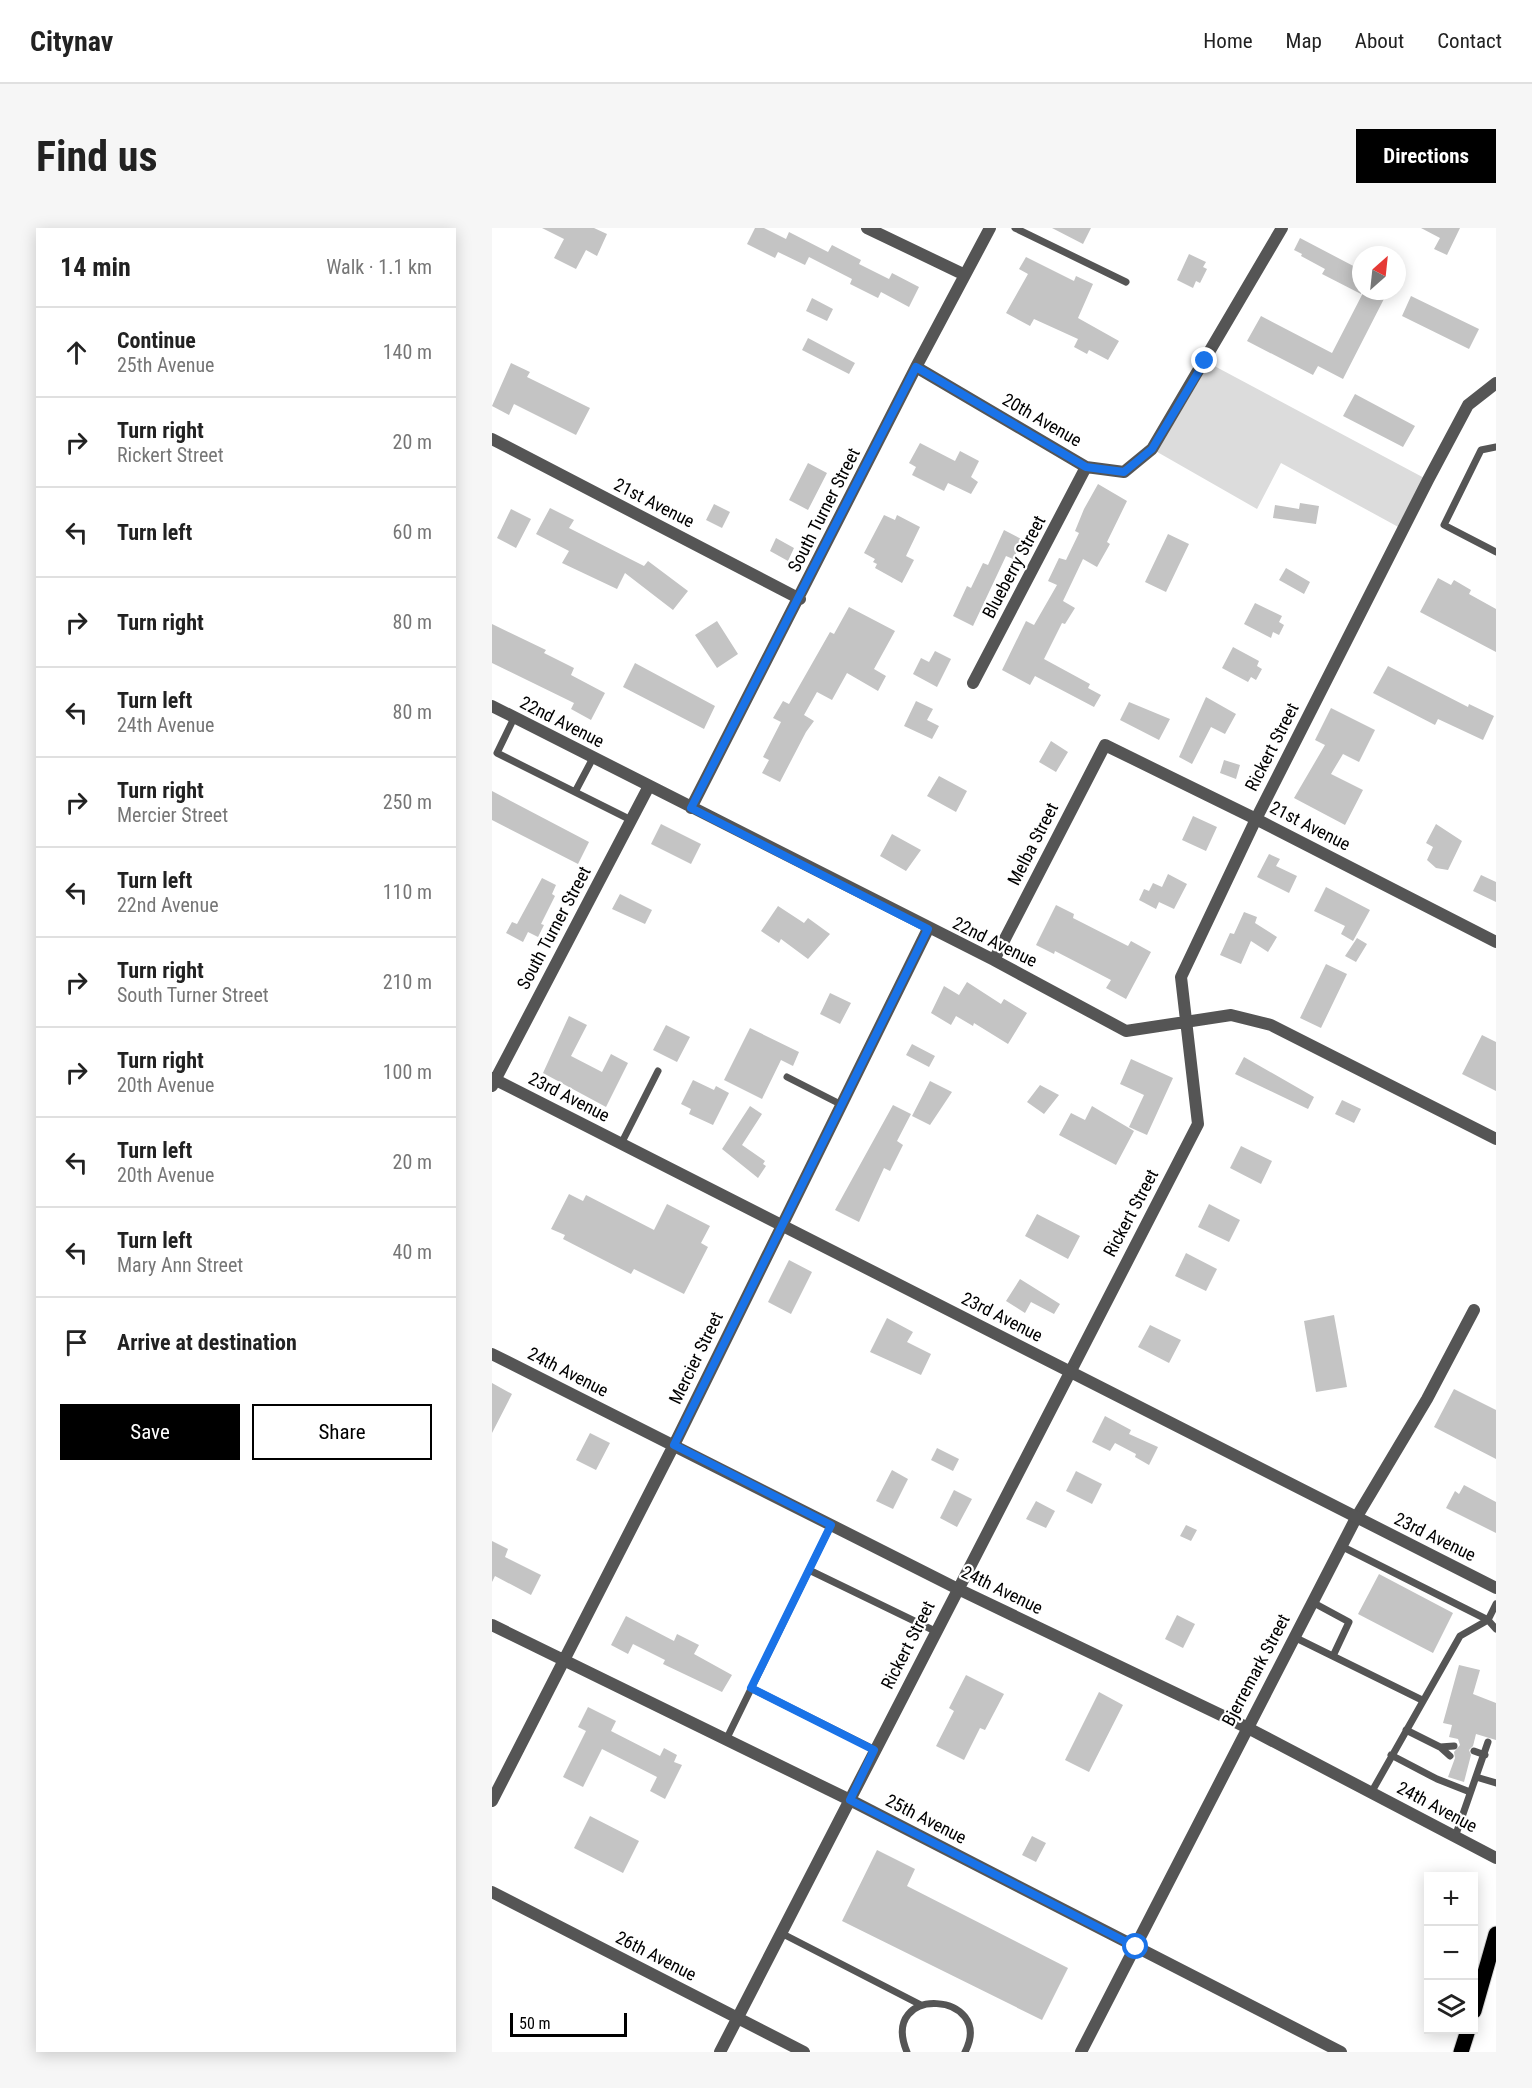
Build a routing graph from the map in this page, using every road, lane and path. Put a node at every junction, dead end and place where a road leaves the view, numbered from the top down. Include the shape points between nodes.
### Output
1 (867, 228) edge
2 (990, 228) edge
3 (1015, 228) edge
4 (1282, 228) edge
5 (966, 275) junction
6 (1126, 282) dead end
7 (916, 367) junction
8 (1496, 383) edge
9 (492, 439) edge
10 (1496, 447) edge
11 (1086, 467) junction
12 (1496, 552) edge
13 (800, 599) junction
14 (973, 683) dead end
15 (492, 706) edge
16 (514, 718) junction
17 (1105, 745) joint
18 (593, 758) junction
19 (649, 786) junction
20 (575, 792) junction
21 (691, 808) junction
22 (1256, 819) junction
23 (631, 820) junction
24 (928, 929) junction
25 (1496, 942) edge
26 (994, 960) junction
27 (1184, 1022) junction
28 (658, 1071) dead end
29 (787, 1077) dead end
30 (493, 1081) edge
31 (842, 1105) junction
32 (1496, 1139) edge
33 (621, 1144) junction
34 (782, 1226) junction
35 (1474, 1310) dead end
36 (492, 1354) edge
37 (1069, 1371) junction
38 (674, 1445) junction
39 (1356, 1518) junction
40 (831, 1525) junction
41 (1341, 1546) junction
42 (809, 1569) junction
43 (1496, 1588) edge
44 (958, 1589) junction
45 (1312, 1602) junction
46 (1496, 1604) edge
47 (1488, 1620) junction
48 (492, 1625) edge
49 (1496, 1629) edge
50 (935, 1631) junction
51 (1294, 1637) junction
52 (1333, 1656) junction
53 (563, 1661) junction
54 (751, 1688) junction
55 (1422, 1700) junction
56 (1246, 1727) junction
57 (1406, 1730) junction
58 (726, 1740) junction
59 (1488, 1742) dead end
60 (1454, 1746) dead end
61 (1440, 1747) junction
62 (874, 1750) junction
63 (1474, 1751) dead end
64 (1391, 1755) junction
65 (1485, 1755) junction
66 (1450, 1756) dead end
67 (1472, 1763) dead end
68 (1480, 1766) junction
69 (1476, 1777) junction
70 (1496, 1783) edge
71 (1470, 1792) junction
72 (1371, 1793) junction
73 (850, 1800) junction
74 (492, 1801) edge
75 (1455, 1837) junction
76 (1496, 1858) edge
77 (492, 1892) edge
78 (781, 1933) junction
79 (1496, 1934) edge
80 (1136, 1947) junction
81 (1478, 1994) edge
82 (921, 2005) junction
83 (738, 2018) junction
84 (1467, 2034) edge
85 (720, 2052) edge
86 (804, 2052) edge
87 (907, 2052) edge
88 (964, 2052) edge
89 (1081, 2052) edge
90 (1341, 2052) edge
91 (1461, 2052) edge

1 - 5 street
2 - 5 street, South Turner Street
3 - 6 lane
4 - 11 street, 20th Avenue via 1152,449 1124,472
5 - 7 street, South Turner Street
7 - 11 street, 20th Avenue
7 - 13 street, South Turner Street
8 - 22 street, Rickert Street via 1468,405
9 - 13 street, 21st Avenue
10 - 12 lane via 1481,450 1444,525
11 - 14 street, Blueberry Street
13 - 21 street, South Turner Street
15 - 16 street, 22nd Avenue
16 - 18 street, 22nd Avenue
16 - 20 lane via 497,753
17 - 22 street, 21st Avenue
17 - 26 street, Melba Street
18 - 19 street, 22nd Avenue
18 - 20 lane
19 - 21 street, 22nd Avenue
19 - 23 street, South Turner Street
20 - 23 lane
21 - 24 street, 22nd Avenue
22 - 25 street, 21st Avenue
22 - 27 street, Rickert Street via 1180,977
23 - 30 street, South Turner Street
24 - 26 street, 22nd Avenue
24 - 31 street, Mercier Street
26 - 27 street, 22nd Avenue via 1126,1030
27 - 32 street, 22nd Avenue via 1231,1015 1271,1025
27 - 37 street, Rickert Street via 1198,1124
28 - 33 lane
29 - 31 lane
30 - 33 street, 23rd Avenue
31 - 34 street, Mercier Street
33 - 34 street, 23rd Avenue
34 - 37 street, 23rd Avenue
34 - 38 street, Mercier Street
35 - 39 street, Bjerremark Street via 1427,1399
36 - 38 street, 24th Avenue
37 - 39 street, 23rd Avenue
37 - 44 street, Rickert Street
38 - 40 street, 24th Avenue
38 - 53 street, Mercier Street
39 - 41 street, Bjerremark Street
39 - 43 street, 23rd Avenue
40 - 42 lane
40 - 44 street, 24th Avenue
41 - 45 street, Bjerremark Street
41 - 47 lane
42 - 50 lane
42 - 54 lane
44 - 50 street, Rickert Street
44 - 56 street, 24th Avenue
45 - 51 street, Bjerremark Street
45 - 52 lane via 1349,1622
46 - 47 lane
47 - 49 lane
47 - 55 lane via 1460,1636
48 - 53 street, 25th Avenue
50 - 62 street, Rickert Street
51 - 52 lane
51 - 56 street, Bjerremark Street
52 - 55 lane
53 - 58 street, 25th Avenue
53 - 74 street, Mercier Street
54 - 58 lane
54 - 62 lane
55 - 57 lane
56 - 72 street, 24th Avenue
56 - 80 street, Bjerremark Street
57 - 61 lane
57 - 64 lane
58 - 73 street, 25th Avenue
59 - 65 lane
60 - 61 lane
61 - 66 lane
62 - 73 street, Rickert Street
63 - 65 lane
64 - 71 lane
64 - 72 lane
65 - 68 lane
67 - 68 lane
68 - 69 lane
69 - 70 lane
69 - 71 lane
71 - 75 lane
72 - 75 street, 24th Avenue
73 - 78 street, Rickert Street
73 - 80 street, 25th Avenue
75 - 76 street, 24th Avenue
77 - 83 street, 26th Avenue
78 - 82 lane
78 - 83 street, Rickert Street
79 - 81 main road
80 - 89 street, Bjerremark Street
80 - 90 street, 25th Avenue
82 - 87 lane via 906,2019 902,2041
82 - 88 lane via 945,2003 963,2015 969,2036
83 - 85 street, Rickert Street
83 - 86 street, 26th Avenue
84 - 91 main road

